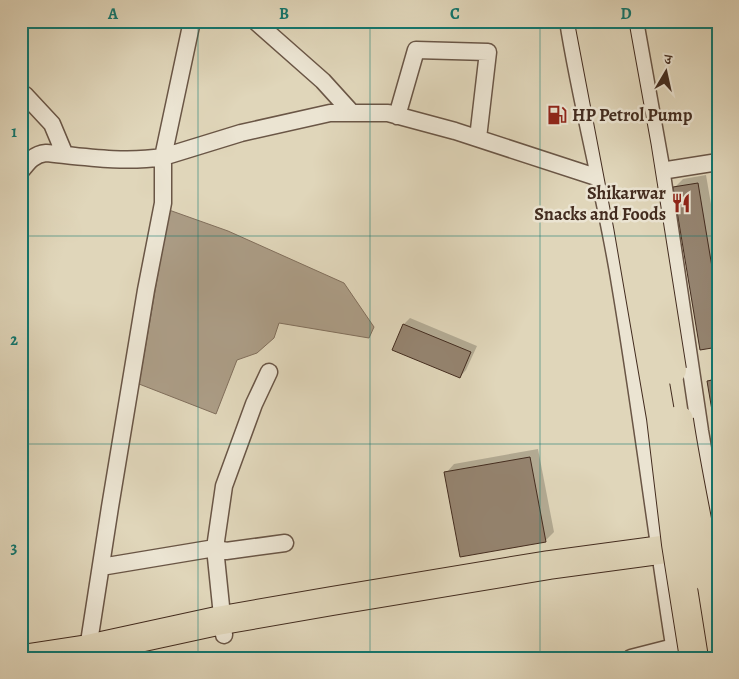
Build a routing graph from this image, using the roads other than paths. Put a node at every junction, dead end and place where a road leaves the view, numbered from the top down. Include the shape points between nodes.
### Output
1 (192, 21) edge
2 (255, 21) edge
3 (568, 21) edge
4 (589, 21) edge
5 (614, 21) edge
6 (635, 21) edge
7 (21, 93) edge
8 (336, 96) junction
9 (330, 113) junction
10 (352, 113) junction
11 (397, 116) junction
12 (478, 138) junction
13 (65, 155) junction
14 (150, 159) junction
15 (718, 162) edge
16 (21, 171) edge
17 (661, 171) junction
18 (599, 178) junction
19 (269, 372) dead end
20 (718, 535) edge
21 (718, 539) edge
22 (285, 543) dead end
23 (215, 548) junction
24 (718, 554) edge
25 (660, 557) junction
26 (101, 567) junction
27 (223, 628) junction
28 (718, 649) edge
29 (87, 653) edge
30 (682, 654) edge
31 (29, 658) edge
32 (115, 658) edge
33 (631, 658) edge

1 - 14 street
2 - 8 street
3 - 18 street
4 - 30 highway, bridge via 661,418 676,544
5 - 28 highway, bridge
6 - 17 street
7 - 13 street via 52,124
8 - 9 street
8 - 10 street
9 - 10 street
9 - 14 street via 241,133
10 - 11 street
11 - 12 street
11 - 12 street via 416,50 488,52
12 - 18 street
13 - 14 street
13 - 16 street via 37,154
14 - 26 street via 163,203 144,299
15 - 17 street
17 - 20 street
18 - 25 street via 620,283
19 - 23 street via 224,486
21 - 25 highway
22 - 23 street via 226,551
23 - 26 street
23 - 27 street
24 - 25 highway
25 - 27 highway via 462,579
25 - 30 street
26 - 29 street
27 - 29 highway
27 - 32 highway
29 - 31 highway
30 - 33 street

